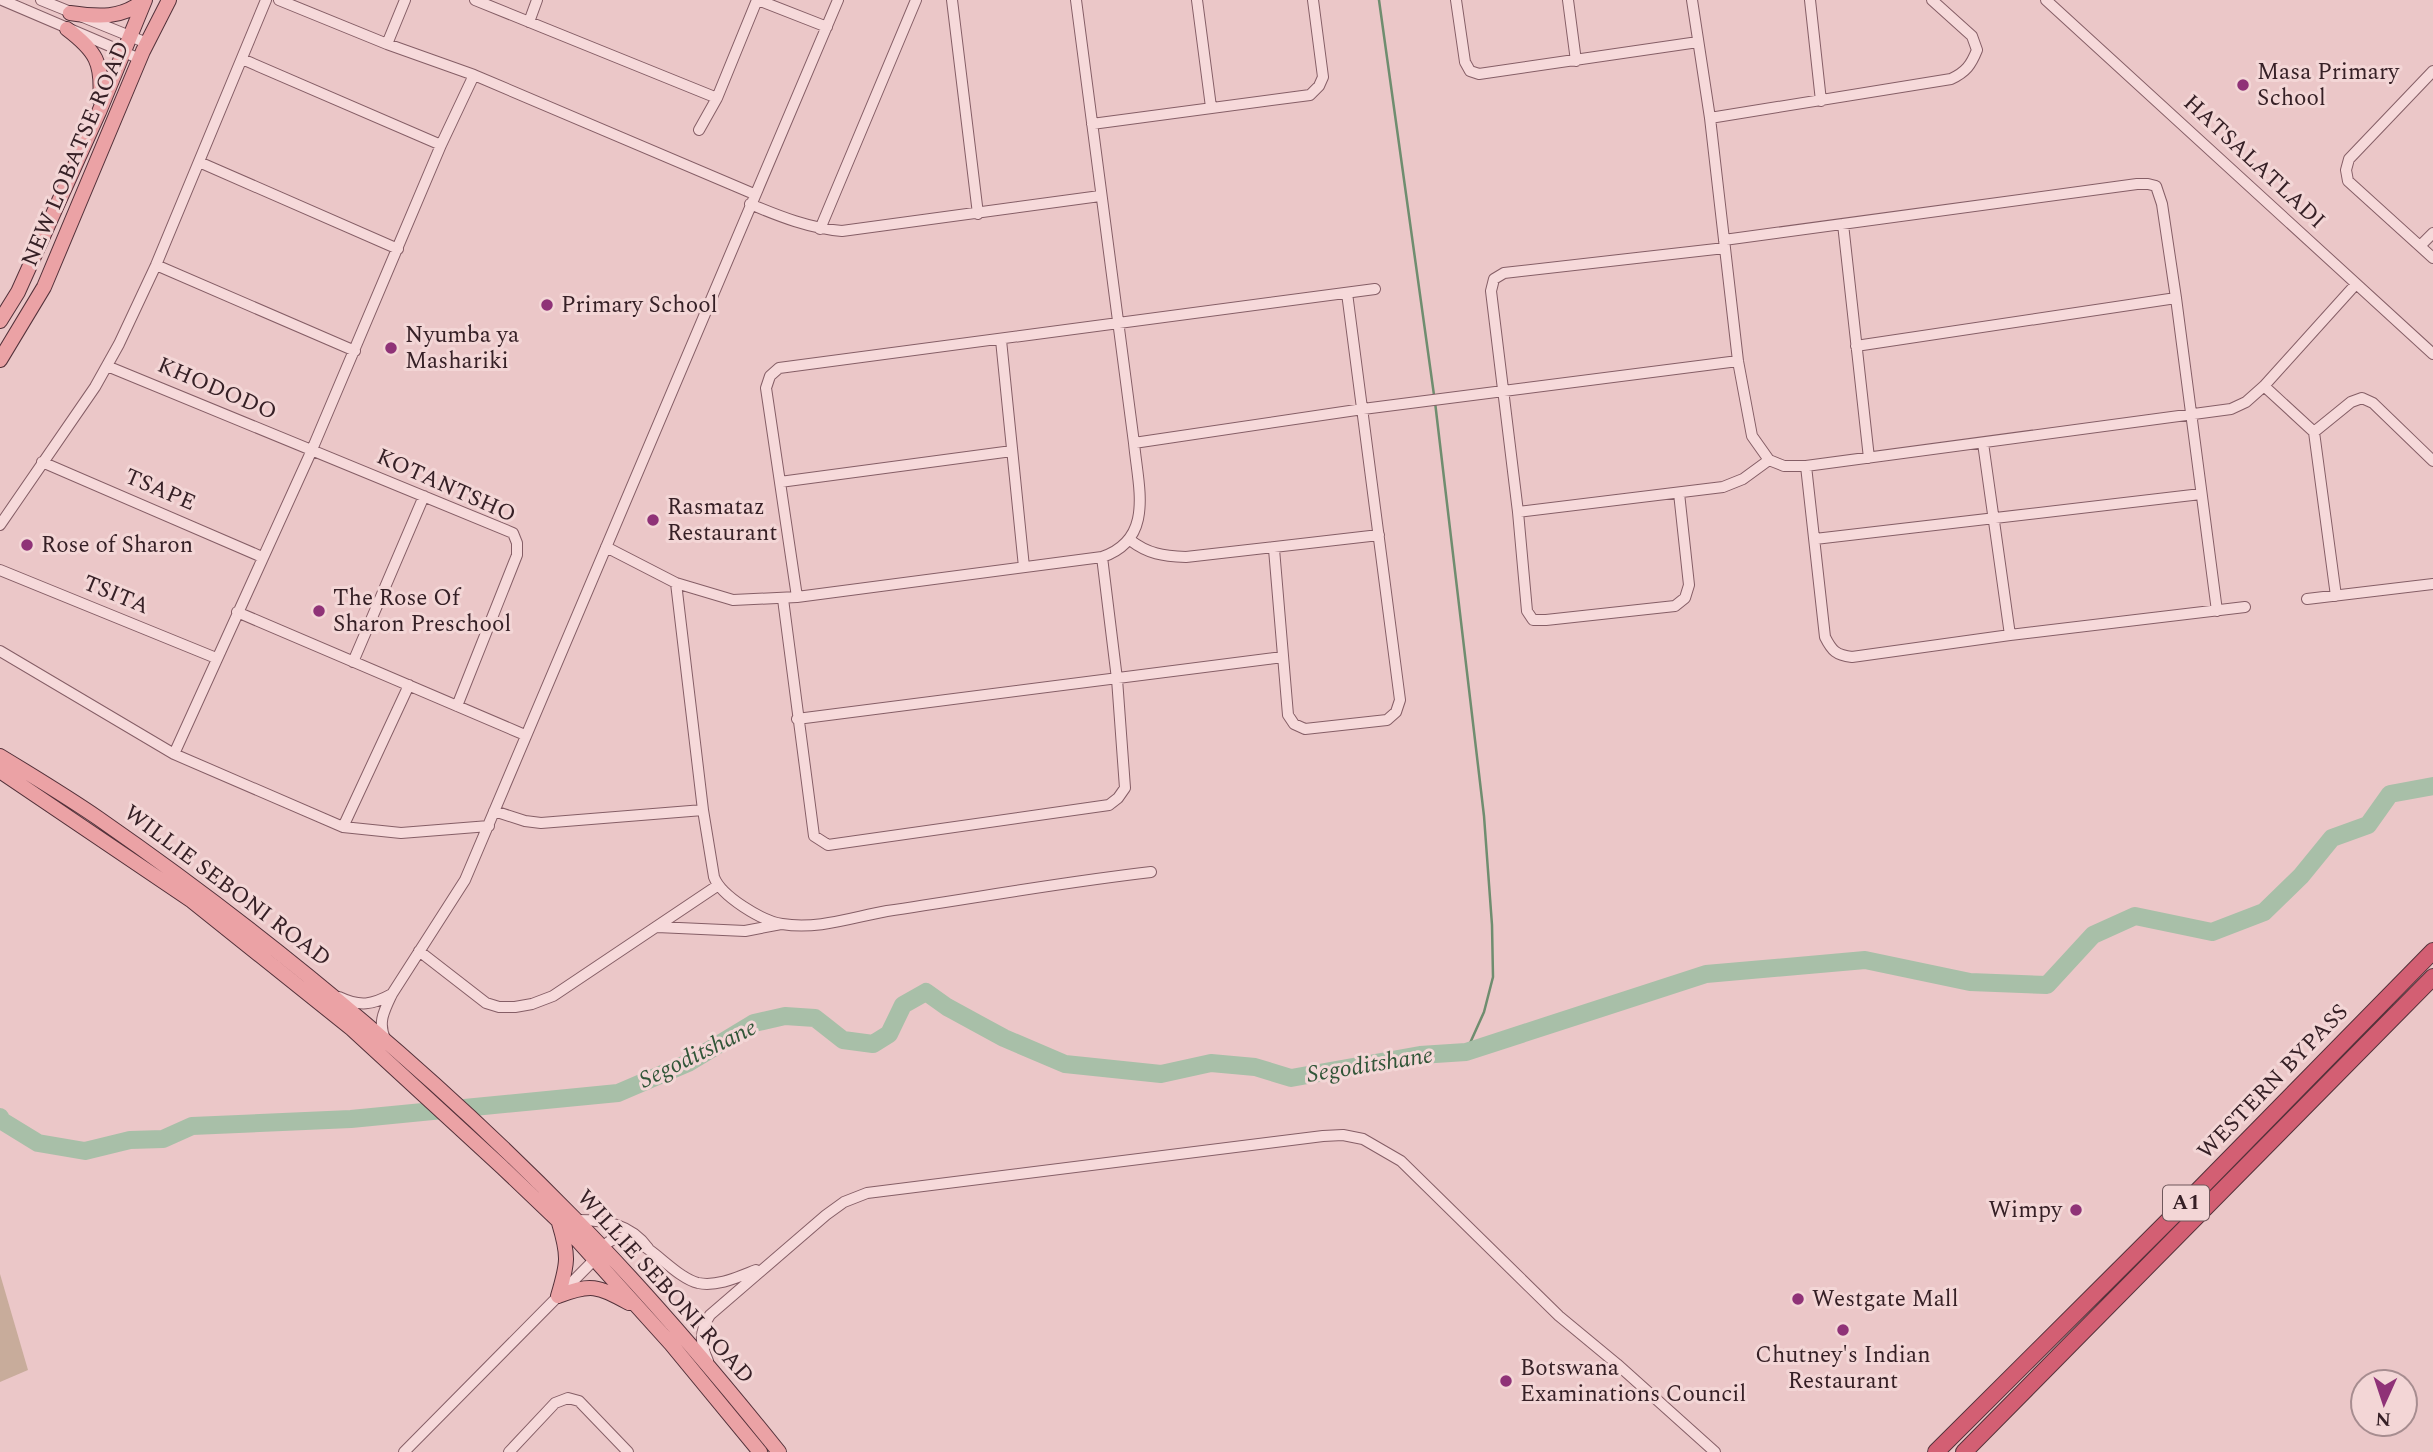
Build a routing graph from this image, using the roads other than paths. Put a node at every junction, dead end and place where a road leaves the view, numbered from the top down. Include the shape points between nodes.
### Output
1 (2, 0) edge
2 (41, 0) edge
3 (144, 0) edge
4 (169, 0) edge
5 (266, 0) edge
6 (279, 0) edge
7 (405, 0) edge
8 (475, 0) edge
9 (537, 0) edge
10 (757, 0) edge
11 (838, 0) edge
12 (916, 0) edge
13 (953, 0) edge
14 (1076, 0) edge
15 (1197, 0) edge
16 (1313, 0) edge
17 (1456, 0) edge
18 (1568, 0) edge
19 (1692, 0) edge
20 (1810, 0) edge
21 (1932, 0) edge
22 (2050, 1) edge
23 (70, 13) junction
24 (529, 22) junction
25 (827, 27) junction
26 (67, 29) junction
27 (130, 36) junction
28 (1698, 42) junction
29 (147, 43) junction
30 (387, 44) junction
31 (124, 53) junction
32 (140, 59) junction
33 (242, 59) junction
34 (1576, 61) junction
35 (2433, 71) edge
36 (474, 75) junction
37 (717, 98) junction
38 (1821, 102) junction
39 (1211, 107) junction
40 (99, 112) junction
41 (1710, 118) junction
42 (1092, 124) junction
43 (699, 130) dead end
44 (441, 145) junction
45 (199, 162) junction
46 (1100, 196) junction
47 (752, 199) junction
48 (978, 214) junction
49 (1843, 224) junction
50 (820, 229) junction
51 (2433, 233) edge
52 (1724, 244) junction
53 (2420, 246) junction
54 (398, 248) junction
55 (2433, 258) edge
56 (156, 265) junction
57 (2356, 284) junction
58 (1375, 289) dead end
59 (1348, 293) junction
60 (2176, 298) junction
61 (0, 321) edge
62 (1117, 324) junction
63 (1001, 340) junction
64 (1856, 346) junction
65 (355, 351) junction
66 (2433, 354) edge
67 (0, 360) edge
68 (1738, 362) junction
69 (107, 366) junction
70 (2264, 386) junction
71 (1503, 391) junction
72 (1363, 409) junction
73 (2191, 415) junction
74 (2314, 432) junction
75 (1134, 443) junction
76 (1983, 443) junction
77 (1012, 451) junction
78 (311, 452) junction
79 (1869, 458) junction
80 (1769, 460) junction
81 (2433, 461) edge
82 (42, 462) junction
83 (1806, 466) junction
84 (780, 482) junction
85 (1679, 493) junction
86 (2201, 494) junction
87 (424, 496) junction
88 (1518, 512) junction
89 (1994, 519) junction
90 (0, 524) edge
91 (1380, 535) junction
92 (1815, 539) junction
93 (1130, 540) junction
94 (606, 547) junction
95 (1274, 549) junction
96 (262, 557) junction
97 (1102, 557) junction
98 (1024, 567) junction
99 (0, 570) edge
100 (676, 583) junction
101 (2433, 584) edge
102 (2336, 596) junction
103 (797, 597) junction
104 (783, 599) junction
105 (2306, 599) dead end
106 (2245, 607) dead end
107 (2217, 611) junction
108 (237, 612) junction
109 (2010, 635) junction
110 (0, 651) edge
111 (1283, 657) junction
112 (216, 658) junction
113 (353, 662) junction
114 (1117, 679) junction
115 (409, 685) junction
116 (457, 706) junction
117 (797, 719) junction
118 (525, 735) junction
119 (174, 754) junction
120 (0, 756) edge
121 (0, 771) edge
122 (703, 810) junction
123 (494, 811) junction
124 (489, 825) junction
125 (343, 827) junction
126 (1151, 872) dead end
127 (717, 886) junction
128 (781, 924) junction
129 (657, 927) junction
130 (419, 951) junction
131 (2433, 951) edge
132 (2433, 977) edge
133 (329, 992) junction
134 (392, 994) junction
135 (388, 1043) junction
136 (411, 1072) junction
137 (507, 1162) junction
138 (558, 1220) junction
139 (577, 1220) junction
140 (648, 1248) junction
141 (598, 1254) junction
142 (766, 1267) junction
143 (558, 1296) junction
144 (639, 1309) junction
145 (713, 1370) junction
146 (1937, 1450) edge
147 (404, 1452) edge
148 (509, 1452) edge
149 (628, 1452) edge
150 (760, 1452) edge
151 (779, 1452) edge
152 (1715, 1452) edge
153 (1964, 1452) edge

1 - 26 street
2 - 23 street
3 - 23 main road via 113,16
3 - 27 main road, NEW LOBATSE ROAD
4 - 29 main road, NEW LOBATSE ROAD
5 - 33 street
6 - 30 street
7 - 30 street
8 - 24 street
9 - 24 street
10 - 25 street
10 - 37 street
11 - 25 street
12 - 50 street
13 - 48 street
14 - 42 street
15 - 39 street
16 - 39 street via 1323,77 1319,86 1310,95
17 - 34 street via 1469,71 1479,75
18 - 34 street
19 - 28 street
20 - 38 street
21 - 38 street via 1972,36 1977,50 1964,73
22 - 57 street, HATSALATLADI
23 - 27 street
24 - 37 street
25 - 47 street
26 - 31 street
26 - 40 main road via 95,56 101,75
27 - 29 street
27 - 31 main road, NEW LOBATSE ROAD
28 - 34 street
28 - 41 street
29 - 32 main road, NEW LOBATSE ROAD
30 - 36 street
31 - 32 street
31 - 40 main road, NEW LOBATSE ROAD
32 - 67 main road, NEW LOBATSE ROAD via 44,287
33 - 44 street
33 - 45 street
35 - 53 street via 2349,159 2346,170 2348,181
36 - 44 street
36 - 47 street
37 - 43 street
38 - 41 street
39 - 42 street
40 - 61 main road, NEW LOBATSE ROAD via 18,292
41 - 52 street
42 - 46 street
44 - 54 street
45 - 54 street
45 - 56 street
46 - 48 street
46 - 62 street
47 - 50 street via 794,222
47 - 94 street
48 - 50 street via 842,231
49 - 52 street
49 - 60 street via 2148,184 2156,186 2162,204
49 - 64 street
51 - 53 street
52 - 68 street
52 - 71 street via 1504,273 1494,279 1491,291
53 - 55 street
54 - 65 street
56 - 65 street
56 - 69 street
57 - 66 street, HATSALATLADI
57 - 70 street
58 - 59 street
59 - 62 street
59 - 72 street
60 - 64 street
60 - 73 street
62 - 63 street
62 - 75 street
63 - 77 street
63 - 84 street via 779,368 766,388
64 - 79 street
65 - 78 street
68 - 71 street
68 - 80 street via 1752,436
69 - 78 street, KHODODO
69 - 82 street
70 - 73 street via 2231,409
70 - 74 street
71 - 72 street
71 - 88 street
72 - 75 street
72 - 91 street
73 - 76 street
73 - 86 street
74 - 81 street via 2362,398 2373,403
74 - 102 street
75 - 93 street via 1140,510
76 - 79 street
76 - 89 street
77 - 84 street
77 - 98 street
78 - 87 street, KOTANTSHO
78 - 96 street
79 - 83 street
80 - 83 street via 1784,466
80 - 85 street via 1743,480
82 - 90 street
82 - 96 street, TSAPE
83 - 92 street
84 - 103 street
85 - 88 street
85 - 88 street via 1689,585 1685,598 1675,606 1533,620 1527,611
86 - 89 street
86 - 107 street
87 - 113 street
87 - 116 street, KOTANTSHO via 513,533 517,543 517,555
89 - 92 street
89 - 109 street
91 - 95 street
91 - 111 street via 1400,700 1396,712 1387,720 1304,729 1288,715
92 - 109 street via 1825,637 1839,655
93 - 95 street via 1158,556
93 - 97 street
94 - 100 street
94 - 118 street
95 - 111 street
96 - 108 street
97 - 98 street
97 - 114 street
98 - 103 street
99 - 112 street, TSITA
100 - 104 street via 733,600
100 - 122 street
101 - 102 street
102 - 105 street
103 - 104 street
104 - 117 street
106 - 107 street
107 - 109 street
108 - 112 street
108 - 113 street
110 - 119 street
111 - 114 street
112 - 119 street
113 - 115 street
114 - 117 street
114 - 117 street via 1125,788 1109,805 828,845 814,836
115 - 116 street
115 - 125 street
116 - 118 street
118 - 123 street
119 - 125 street
120 - 133 main road, WILLIE SEBONI ROAD via 96,816
121 - 136 main road, WILLIE SEBONI ROAD via 192,901
122 - 123 street via 541,823
122 - 127 street
123 - 124 street
124 - 125 street via 401,834
124 - 130 street via 465,880
126 - 128 street via 826,924
127 - 128 street via 762,917
127 - 129 street
128 - 129 street via 745,931
129 - 130 street via 553,996 515,1007 499,1007 475,997
130 - 134 street
131 - 146 highway, WESTERN BYPASS / A1
132 - 153 highway, WESTERN BYPASS / A1
133 - 134 street via 363,1005
133 - 135 main road, WILLIE SEBONI ROAD
134 - 135 street via 381,1020
135 - 136 main road, WILLIE SEBONI ROAD
136 - 137 main road
137 - 138 main road, WILLIE SEBONI ROAD
137 - 139 main road, WILLIE SEBONI ROAD
138 - 141 main road, WILLIE SEBONI ROAD
138 - 143 main road via 567,1256
139 - 140 street via 622,1226 640,1236
139 - 141 main road, WILLIE SEBONI ROAD
140 - 141 street via 619,1238 608,1241
140 - 142 street via 695,1283 725,1282
141 - 143 street
141 - 144 main road, WILLIE SEBONI ROAD
141 - 145 main road, WILLIE SEBONI ROAD
142 - 145 street via 702,1327 702,1345
142 - 152 street via 844,1202 867,1193 1343,1135 1363,1139 1401,1161 1559,1316
143 - 144 main road via 589,1286
143 - 147 street
144 - 150 main road, WILLIE SEBONI ROAD
145 - 151 main road, WILLIE SEBONI ROAD
148 - 149 street via 555,1403 568,1398 579,1401

